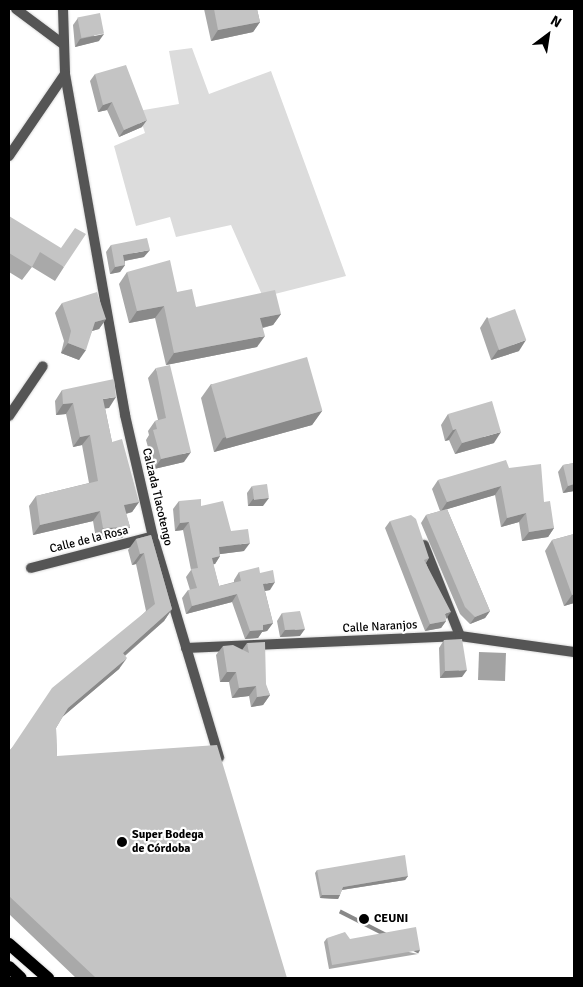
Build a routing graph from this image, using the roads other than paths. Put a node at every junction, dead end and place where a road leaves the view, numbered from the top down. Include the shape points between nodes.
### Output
1 (16, 9) edge
2 (63, 9) edge
3 (63, 44) junction
4 (64, 74) junction
5 (9, 156) edge
6 (43, 366) dead end
7 (9, 416) edge
8 (153, 537) junction
9 (420, 537) edge
10 (30, 568) dead end
11 (460, 636) junction
12 (186, 648) junction
13 (574, 652) edge
14 (223, 772) edge
15 (9, 944) edge
16 (9, 967) edge
17 (21, 978) edge
18 (48, 978) edge

1 - 3 street
2 - 3 street, Calzada Tlacotengo
3 - 4 street, Calzada Tlacotengo
4 - 5 street
4 - 8 street, Calzada Tlacotengo via 125,415
6 - 7 street
8 - 10 street, Calle de la Rosa
8 - 12 street, Calzada Tlacotengo
9 - 11 street
11 - 12 street, Calle Naranjos
11 - 13 street, Calle Naranjos
12 - 14 street, Calzada Tlacotengo
15 - 18 main road
16 - 17 main road

